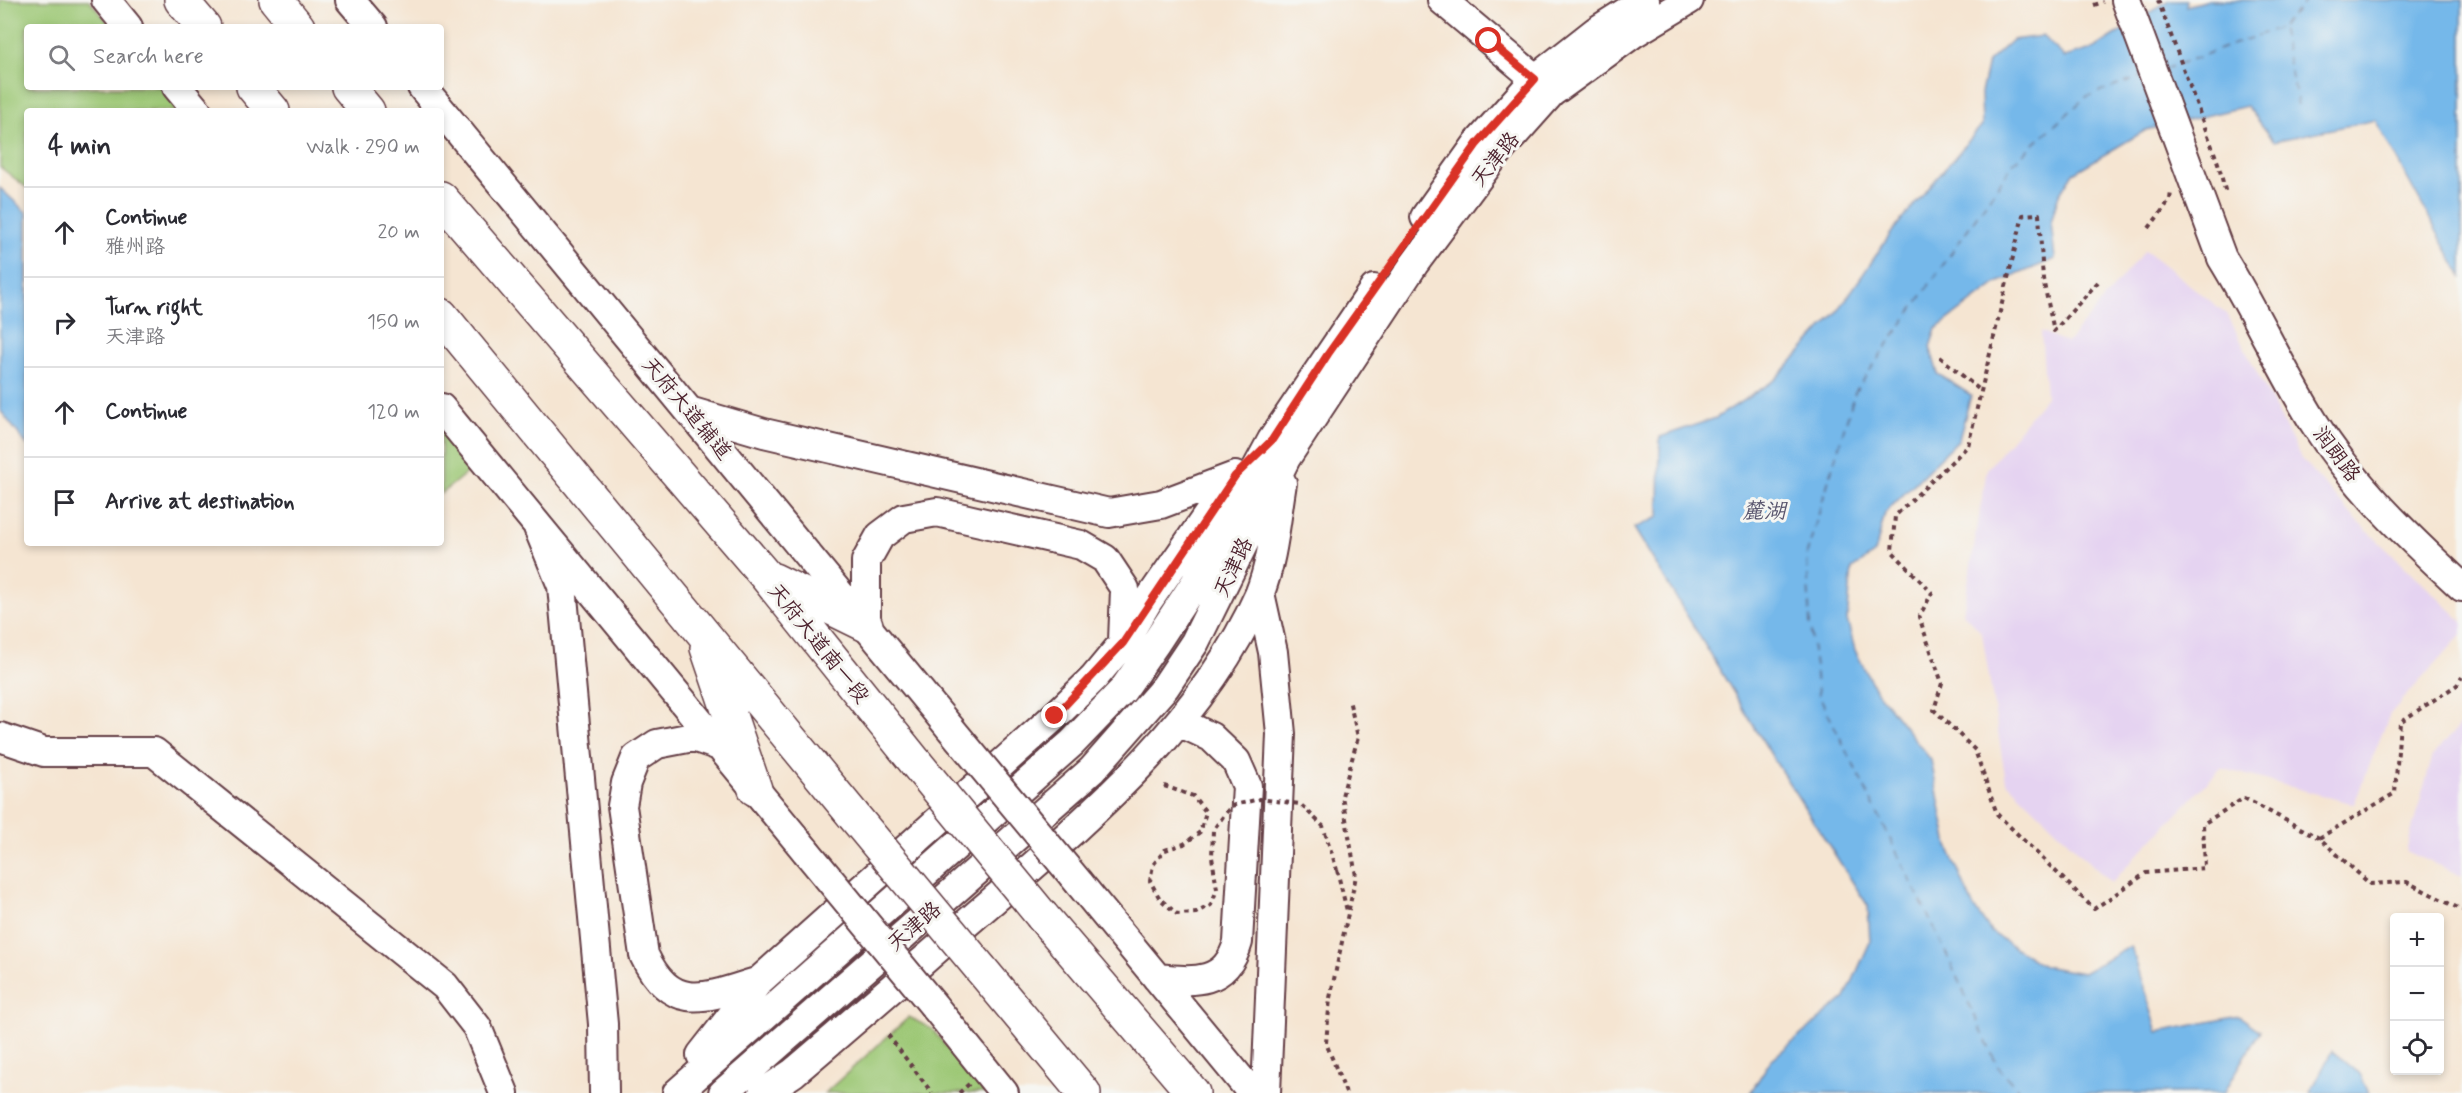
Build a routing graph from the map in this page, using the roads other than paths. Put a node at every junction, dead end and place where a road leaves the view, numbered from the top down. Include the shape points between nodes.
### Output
1 (106, 0) edge
2 (181, 0) edge
3 (276, 0) edge
4 (350, 0) edge
5 (1442, 0) edge
6 (1645, 0) edge
7 (1689, 0) edge
8 (2126, 0) edge
9 (2145, 0) edge
10 (126, 24) edge
11 (201, 24) edge
12 (296, 24) edge
13 (370, 24) edge
14 (1543, 86) junction
15 (180, 90) edge
16 (256, 90) edge
17 (350, 90) edge
18 (424, 90) edge
19 (194, 108) edge
20 (270, 108) edge
21 (366, 108) edge
22 (439, 108) edge
23 (444, 114) edge
24 (444, 201) edge
25 (2216, 201) junction
26 (444, 319) edge
27 (689, 411) junction
28 (444, 412) edge
29 (1279, 449) junction
30 (1235, 476) junction
31 (537, 525) junction
32 (765, 575) junction
33 (2462, 587) edge
34 (1260, 593) junction
35 (866, 625) junction
36 (700, 629) junction
37 (1123, 643) junction
38 (1179, 722) junction
39 (0, 737) edge
40 (719, 746) junction
41 (755, 789) junction
42 (1157, 978) junction
43 (759, 981) junction
44 (792, 1083) edge
45 (504, 1093) edge
46 (604, 1093) edge
47 (671, 1093) edge
48 (677, 1093) edge
49 (723, 1093) edge
50 (763, 1093) edge
51 (1004, 1093) edge
52 (1084, 1093) edge
53 (1192, 1093) edge
54 (1252, 1093) edge
55 (1266, 1093) edge

1 - 10 street
2 - 11 highway
3 - 12 highway
4 - 13 street
5 - 14 street
6 - 14 street, 天津路 via 1596,31
7 - 14 street, 天津路
8 - 25 street, 润朗路
9 - 25 street, 润朗路
14 - 29 street, 天津路 via 1493,159 1322,383
15 - 19 street
16 - 20 highway
17 - 21 highway
18 - 22 street, 天府大道辅道
23 - 27 street, 天府大道辅道
24 - 32 highway, 天府大道南一段
25 - 33 street, 润朗路 via 2222,258 2314,423 2384,514
26 - 36 highway
27 - 30 street via 764,433 1109,513 1161,504
27 - 35 street, 天府大道辅道
28 - 31 street
29 - 30 street
29 - 34 street via 1273,540
29 - 48 street, 天津路 via 1123,690 1072,743
29 - 49 street, 天津路 via 1195,642 1131,728 1092,770
30 - 37 street
31 - 40 street
31 - 46 street via 562,586 603,1024
32 - 35 highway
32 - 53 highway, 天府大道南一段, bridge via 1042,916
34 - 38 street via 1227,654
34 - 55 street via 1273,652 1281,734
35 - 37 street via 866,561 880,536 904,518 937,512 1081,545 1105,559 1125,589
35 - 42 street, 天府大道辅道, bridge
36 - 41 highway
36 - 52 highway, bridge
37 - 43 street via 1055,716
38 - 42 street via 1211,737 1236,760 1247,786 1238,942 1233,958 1221,972 1194,982
38 - 44 street via 1087,820
39 - 45 street via 44,752 154,752 445,986 477,1027
40 - 41 street
40 - 43 street via 693,737 657,744 636,758 626,783 622,806 644,955 653,975 669,991 692,997
41 - 51 street, bridge
42 - 54 street, 天府大道辅道
43 - 47 street
44 - 50 street

